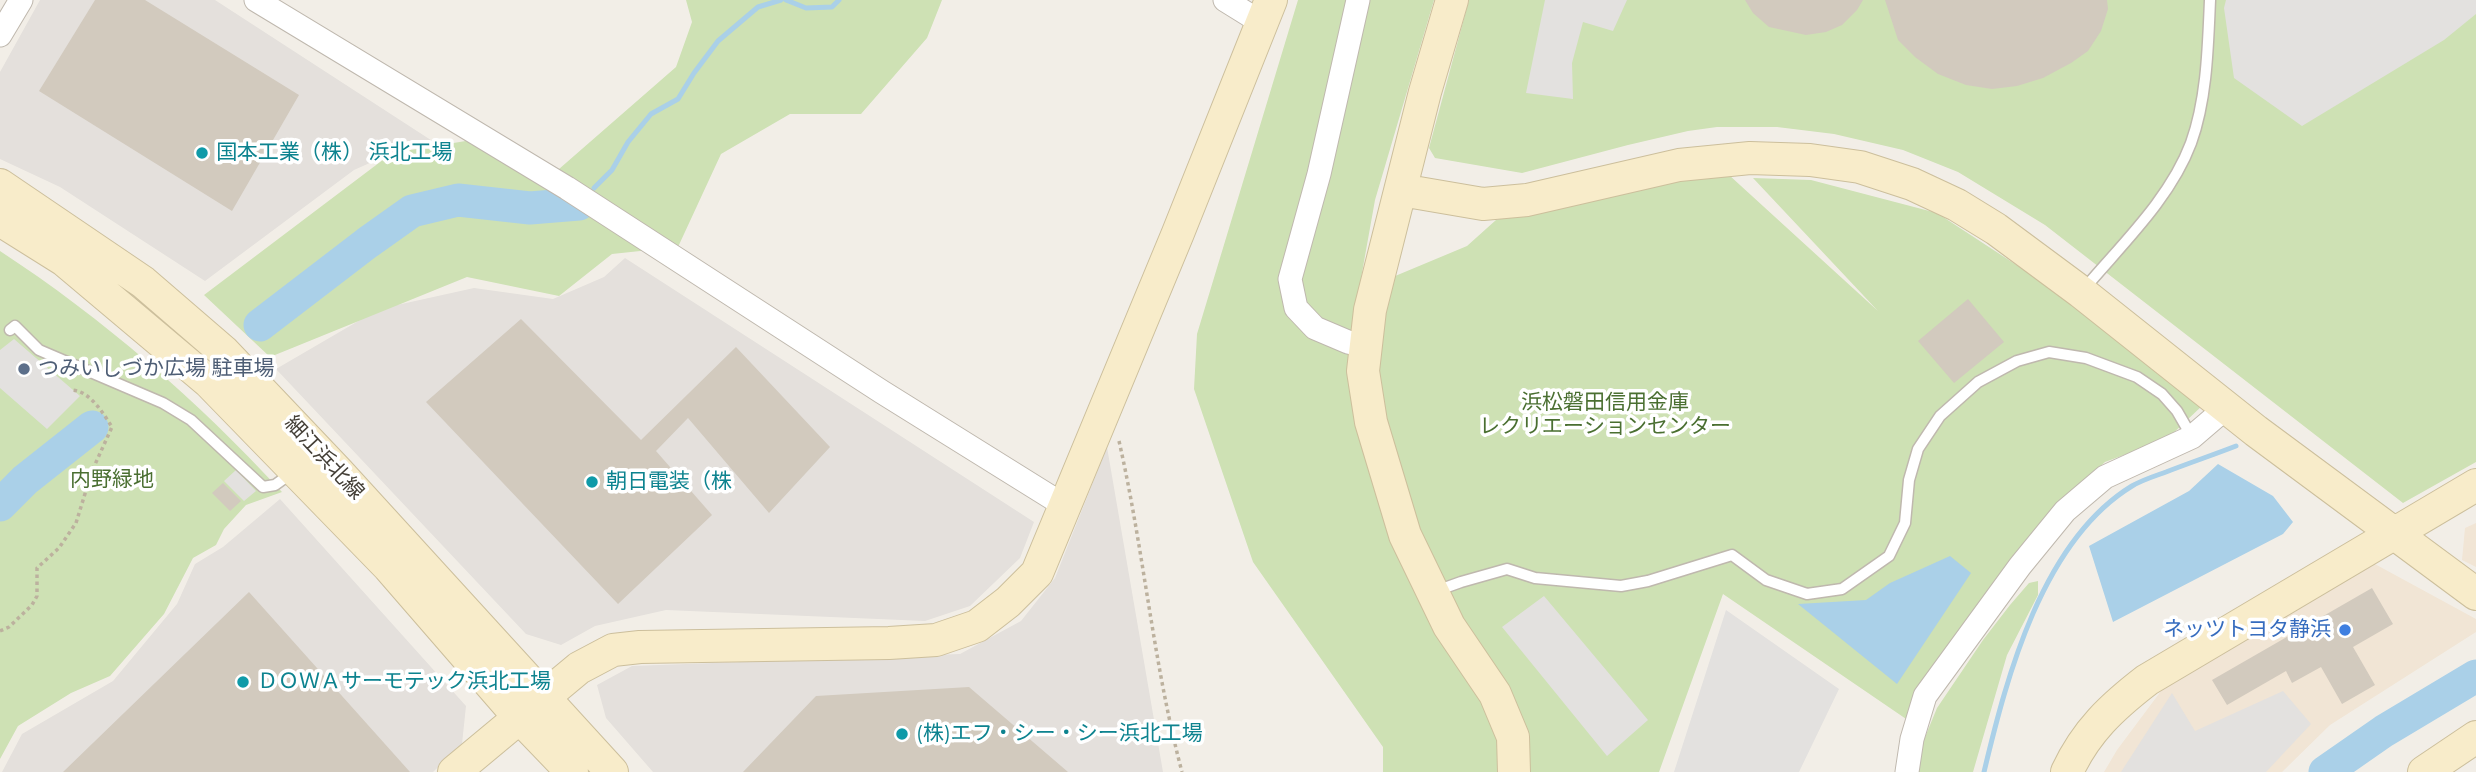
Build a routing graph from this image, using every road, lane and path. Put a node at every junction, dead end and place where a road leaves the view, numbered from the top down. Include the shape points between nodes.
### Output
1 (21, 0) edge
2 (256, 0) edge
3 (1225, 0) edge
4 (1358, 0) edge
5 (1452, 0) edge
6 (2210, 0) edge
7 (1266, 12) edge
8 (0, 35) edge
9 (0, 185) edge
10 (1401, 190) junction
11 (0, 220) edge
12 (2081, 292) junction
13 (10, 330) dead end
14 (1366, 346) junction
15 (72, 390) dead end
16 (2227, 407) junction
17 (1118, 435) dead end
18 (2192, 437) junction
19 (295, 471) junction
20 (2476, 485) edge
21 (1065, 506) junction
22 (2395, 532) junction
23 (1433, 592) junction
24 (2476, 594) edge
25 (0, 631) edge
26 (531, 708) junction
27 (2476, 737) edge
28 (454, 772) edge
29 (572, 772) edge
30 (612, 772) edge
31 (1182, 772) edge
32 (1514, 772) edge
33 (1907, 772) edge
34 (2067, 772) edge
35 (2424, 772) edge

1 - 8 street
2 - 21 street via 567,188
3 - 7 street
4 - 14 street via 1290,279 1296,308 1315,328
5 - 10 street
6 - 12 lane via 2203,90 2191,143 2164,193
7 - 21 street
9 - 26 street, 細江浜北線 via 143,282 223,351 338,472
10 - 12 street via 1483,204 1527,200 1679,165 1726,160 1810,160 1860,167 1957,205
10 - 14 street via 1370,310
11 - 19 street, 細江浜北線 via 64,260 208,383
12 - 16 street
13 - 19 lane via 15,326 39,350 163,403 191,420 263,487 275,485
14 - 23 street via 1363,371 1371,422 1405,535
15 - 25 path via 79,390 99,408 112,427 76,523 59,548 37,568 37,596 23,615
16 - 18 street
16 - 22 street
17 - 31 path via 1167,716
18 - 23 lane via 2162,394 2137,377 2086,358 2049,352 2017,361 1978,382 1940,416 1918,449 1909,480 1905,523 1889,556 1842,589 1807,594 1766,580 1732,555 1621,586 1535,578 1507,569
18 - 33 street via 2105,477 2064,510 1926,696
19 - 26 street, 細江浜北線
20 - 22 street
21 - 26 street via 1037,573 977,626 936,640 613,650 579,668
22 - 24 street
22 - 34 street via 2147,680 2111,708 2078,748
23 - 32 street via 1449,626 1495,694 1513,737
26 - 28 street
26 - 29 street, 細江浜北線
26 - 30 street, 細江浜北線
27 - 35 street

